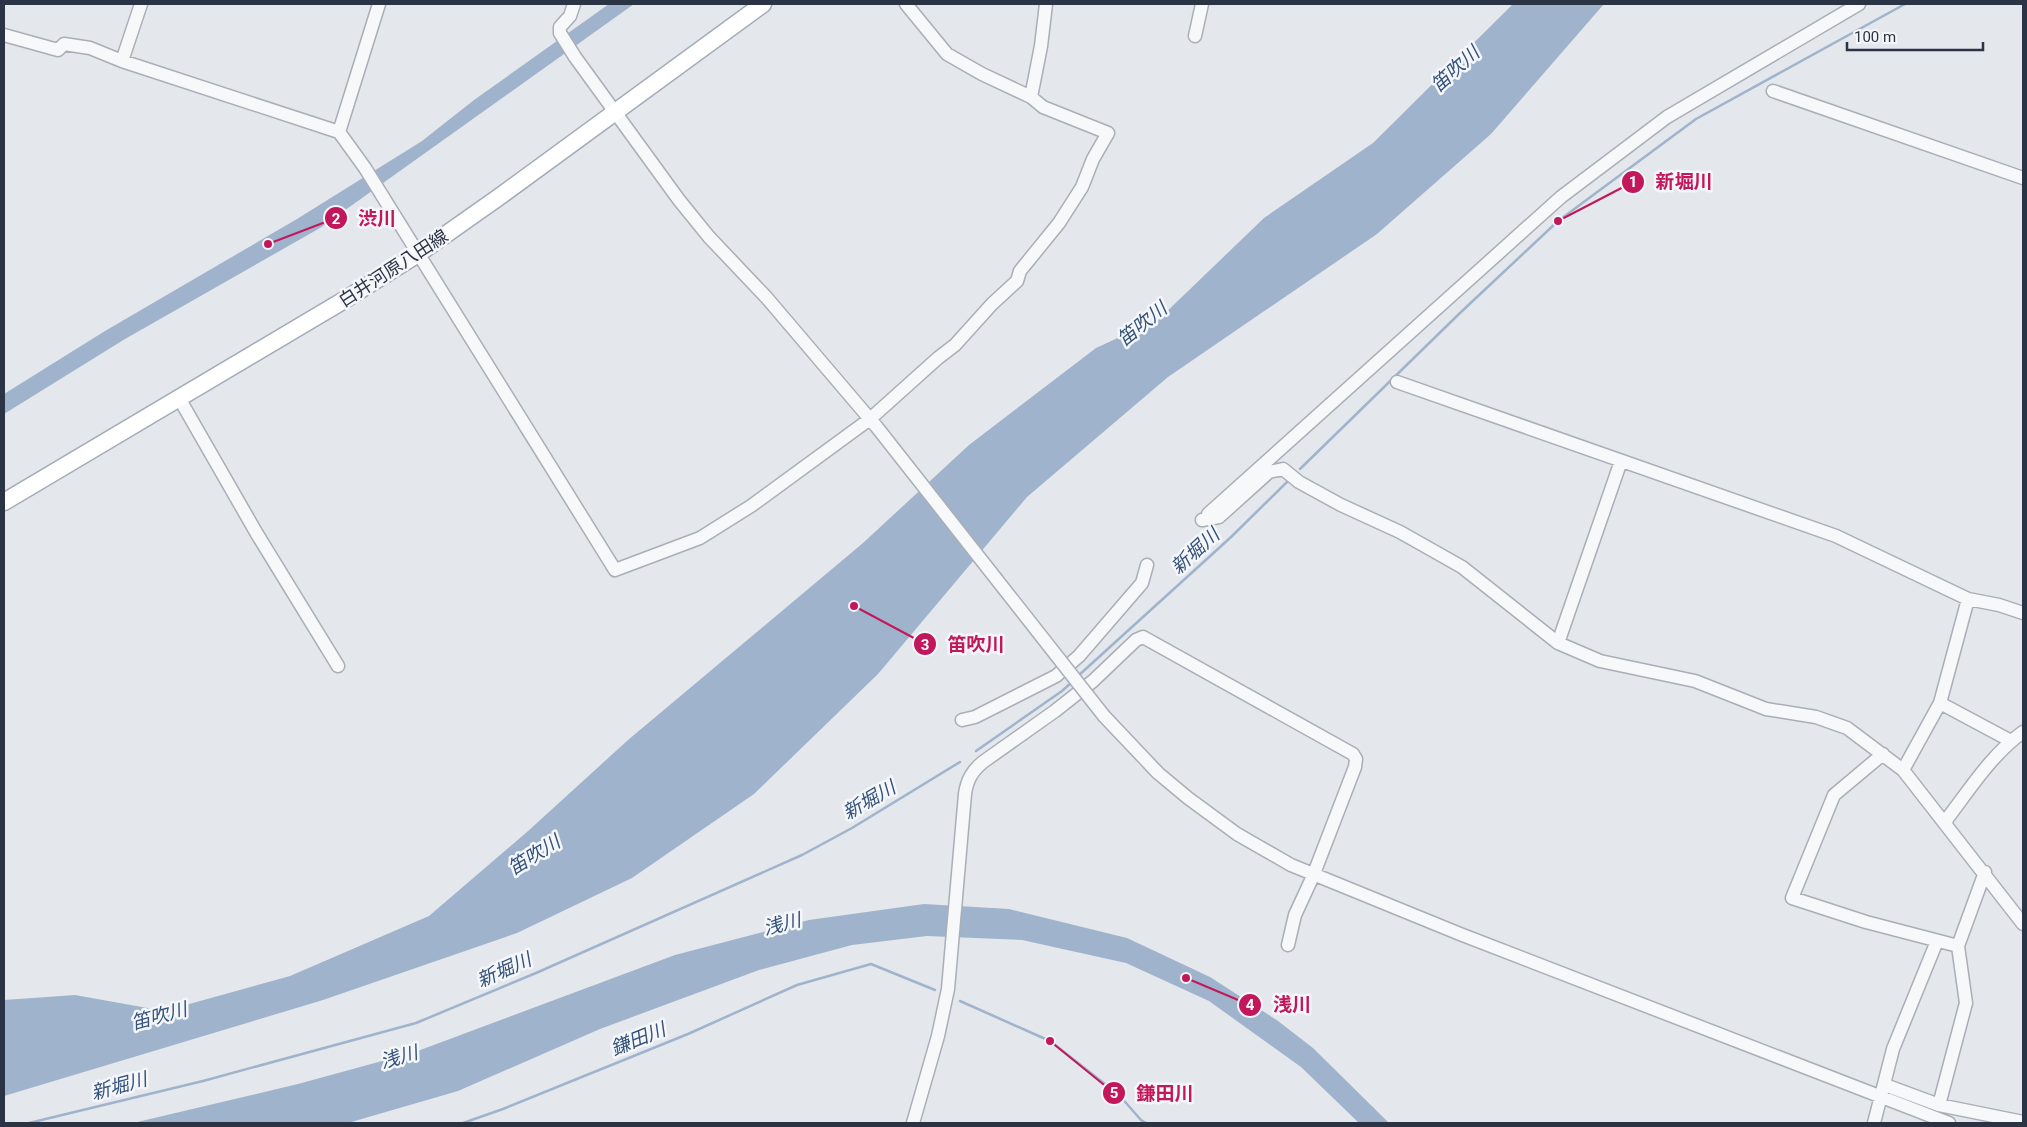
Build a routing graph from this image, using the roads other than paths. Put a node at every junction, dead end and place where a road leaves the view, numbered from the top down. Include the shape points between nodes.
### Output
1 (141, 4) edge
2 (379, 4) edge
3 (574, 4) edge
4 (763, 4) edge
5 (906, 4) edge
6 (1046, 4) edge
7 (1202, 4) edge
8 (1859, 4) edge
9 (4, 34) edge
10 (1195, 36) dead end
11 (122, 61) junction
12 (1773, 91) dead end
13 (1031, 97) junction
14 (615, 112) junction
15 (339, 132) junction
16 (2023, 178) edge
17 (418, 254) junction
18 (1397, 382) dead end
19 (179, 398) junction
20 (873, 423) junction
21 (1621, 461) junction
22 (4, 502) edge
23 (1148, 565) dead end
24 (1968, 599) junction
25 (2023, 613) edge
26 (1558, 643) junction
27 (338, 666) dead end
28 (1940, 703) junction
29 (962, 720) dead end
30 (2023, 732) edge
31 (2011, 741) junction
32 (1883, 754) junction
33 (1903, 770) junction
34 (1946, 824) junction
35 (1985, 872) junction
36 (1314, 876) junction
37 (2023, 924) edge
38 (1937, 941) junction
39 (1288, 945) dead end
40 (1958, 946) junction
41 (1885, 1085) junction
42 (1882, 1098) junction
43 (1940, 1105) junction
44 (2023, 1122) edge
45 (913, 1123) edge
46 (1874, 1123) edge
47 (1949, 1123) edge

1 - 11 street
2 - 15 street
3 - 14 street via 560,32
4 - 14 main road, 白井河原八田線
5 - 13 street via 947,54
6 - 13 street
7 - 10 street
8 - 26 street via 1667,116 1561,197 1205,517 1219,516 1269,472 1283,469 1333,501 1400,532 1462,567
9 - 11 street via 58,50 64,44 90,48
11 - 15 street
12 - 16 street
13 - 20 street via 1044,107 1108,133 1082,187 1059,223 1020,271 1017,281
14 - 17 main road, 白井河原八田線
14 - 20 street via 703,229 766,297
15 - 17 street
17 - 19 main road, 白井河原八田線
17 - 20 street via 615,570 712,532
18 - 21 street
19 - 22 main road, 白井河原八田線
19 - 27 street
20 - 36 street, bridge via 1104,716 1158,772 1237,834
21 - 24 street via 1836,536
21 - 26 street
23 - 29 street via 1142,583 1079,656 1056,676 975,717
24 - 25 street
24 - 28 street
26 - 32 street via 1600,661 1696,681 1766,709 1824,720 1847,728
28 - 31 street
28 - 33 street
30 - 31 street
31 - 34 street via 1977,779
32 - 33 street
32 - 38 street via 1834,795 1792,898
33 - 34 street
34 - 35 street
35 - 37 street
35 - 40 street
36 - 39 street via 1295,915
36 - 42 street
36 - 45 street via 1355,767 1353,754 1143,637 1136,640 1093,681 974,770 969,778 965,794 954,941 944,1009
38 - 40 street
38 - 41 street via 1893,1049
40 - 43 street via 1966,1003
41 - 42 street
41 - 43 street
42 - 46 street
42 - 47 street
43 - 44 street

